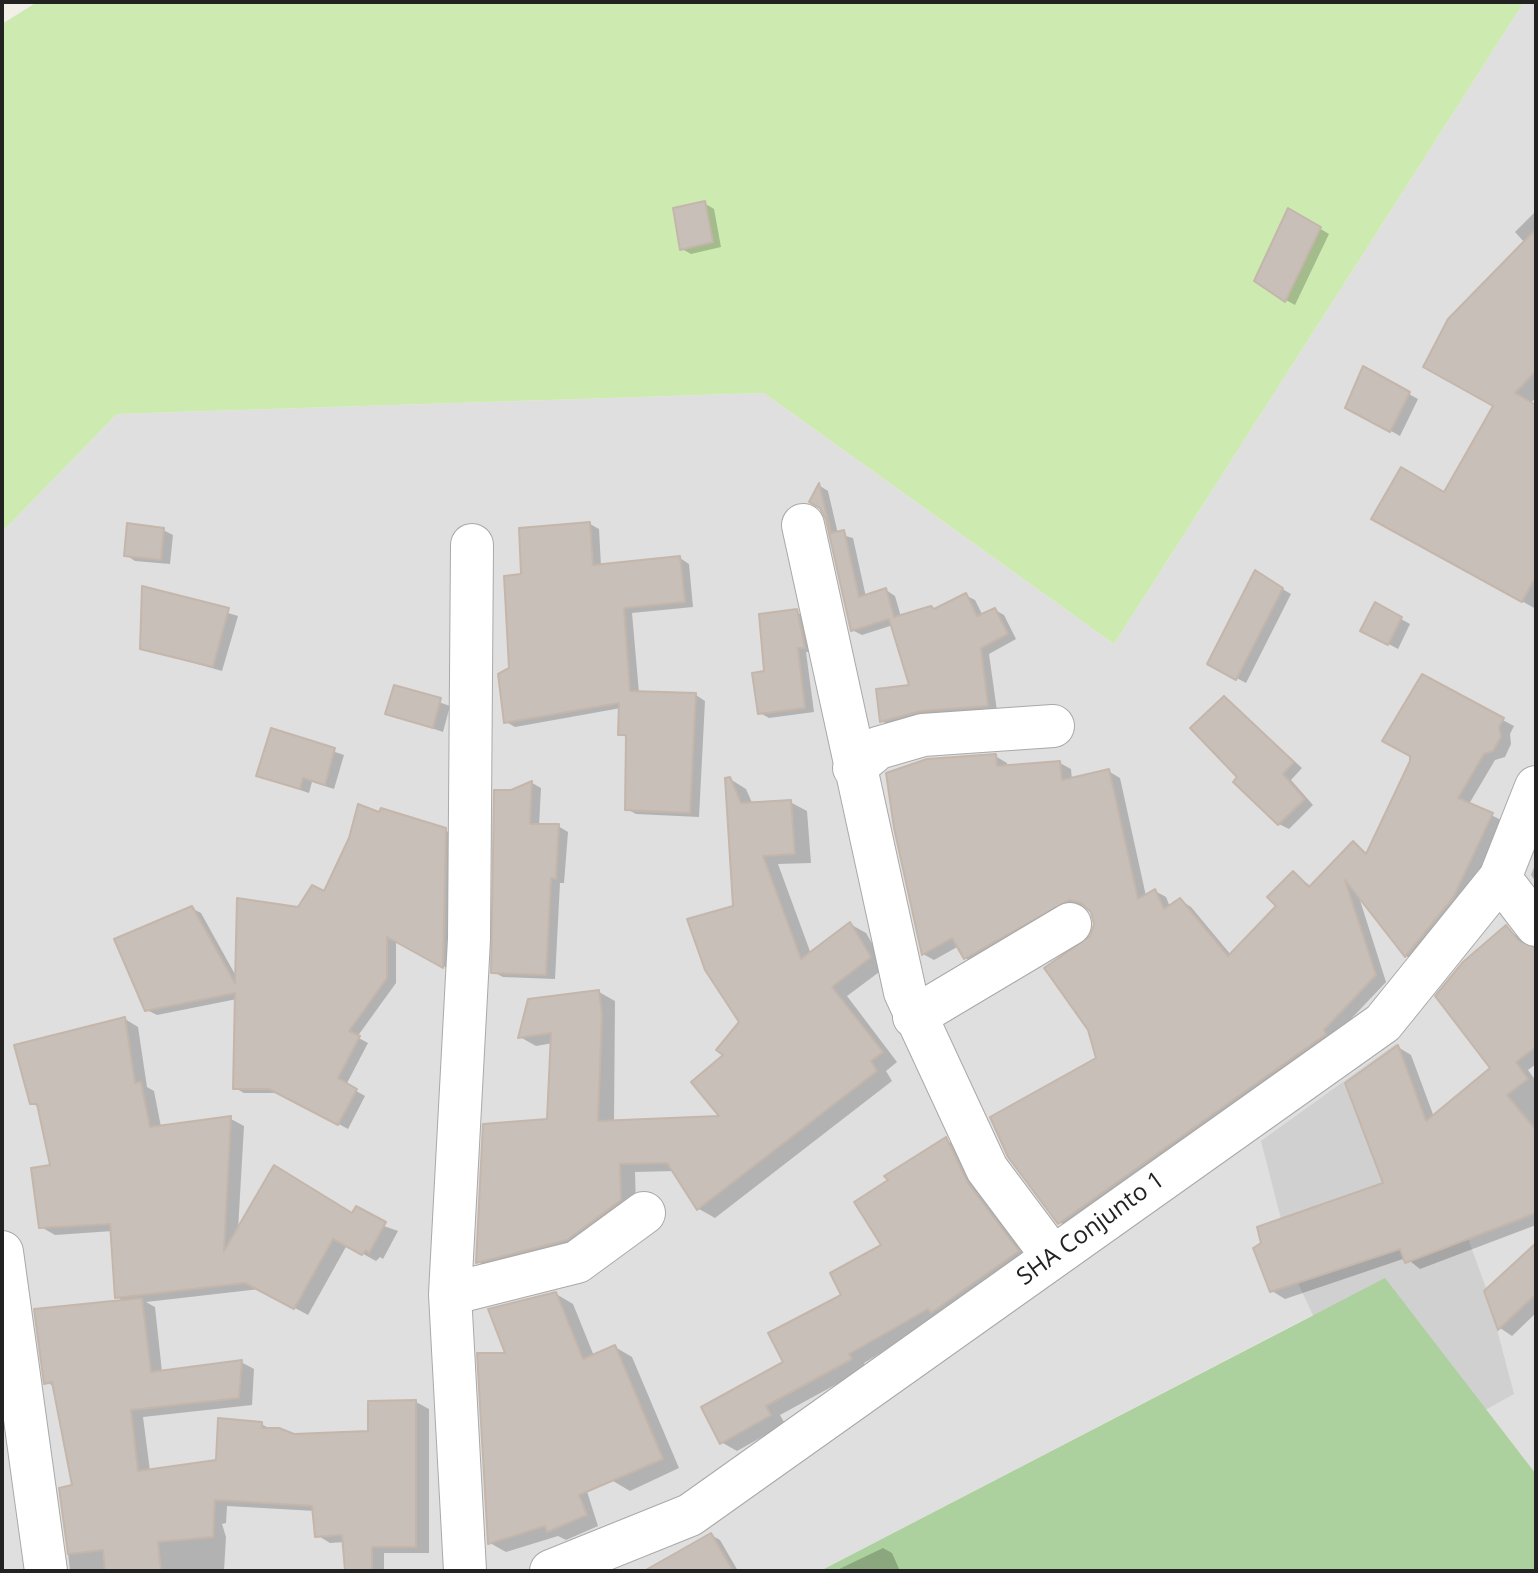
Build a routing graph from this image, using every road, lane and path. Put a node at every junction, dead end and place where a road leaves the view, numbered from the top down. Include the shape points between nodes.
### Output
1 (803, 525) dead end
2 (472, 545) dead end
3 (1053, 726) dead end
4 (854, 768) junction
5 (1536, 787) edge
6 (1500, 878) junction
7 (1070, 924) dead end
8 (1536, 925) edge
9 (914, 1017) junction
10 (644, 1213) dead end
11 (2, 1252) edge
12 (1053, 1257) junction
13 (450, 1294) junction
14 (46, 1571) edge
15 (465, 1571) edge
16 (551, 1571) edge

1 - 4 street
2 - 13 street via 469,939
3 - 4 street via 923,735 878,748
4 - 9 street
5 - 6 street, SHA Conjunto 1
6 - 8 street
6 - 12 street, SHA Conjunto 1 via 1383,1023
7 - 9 street
9 - 12 street via 987,1169
10 - 13 street via 577,1262
11 - 14 street
12 - 16 street, SHA Conjunto 1 via 690,1515
13 - 15 street

